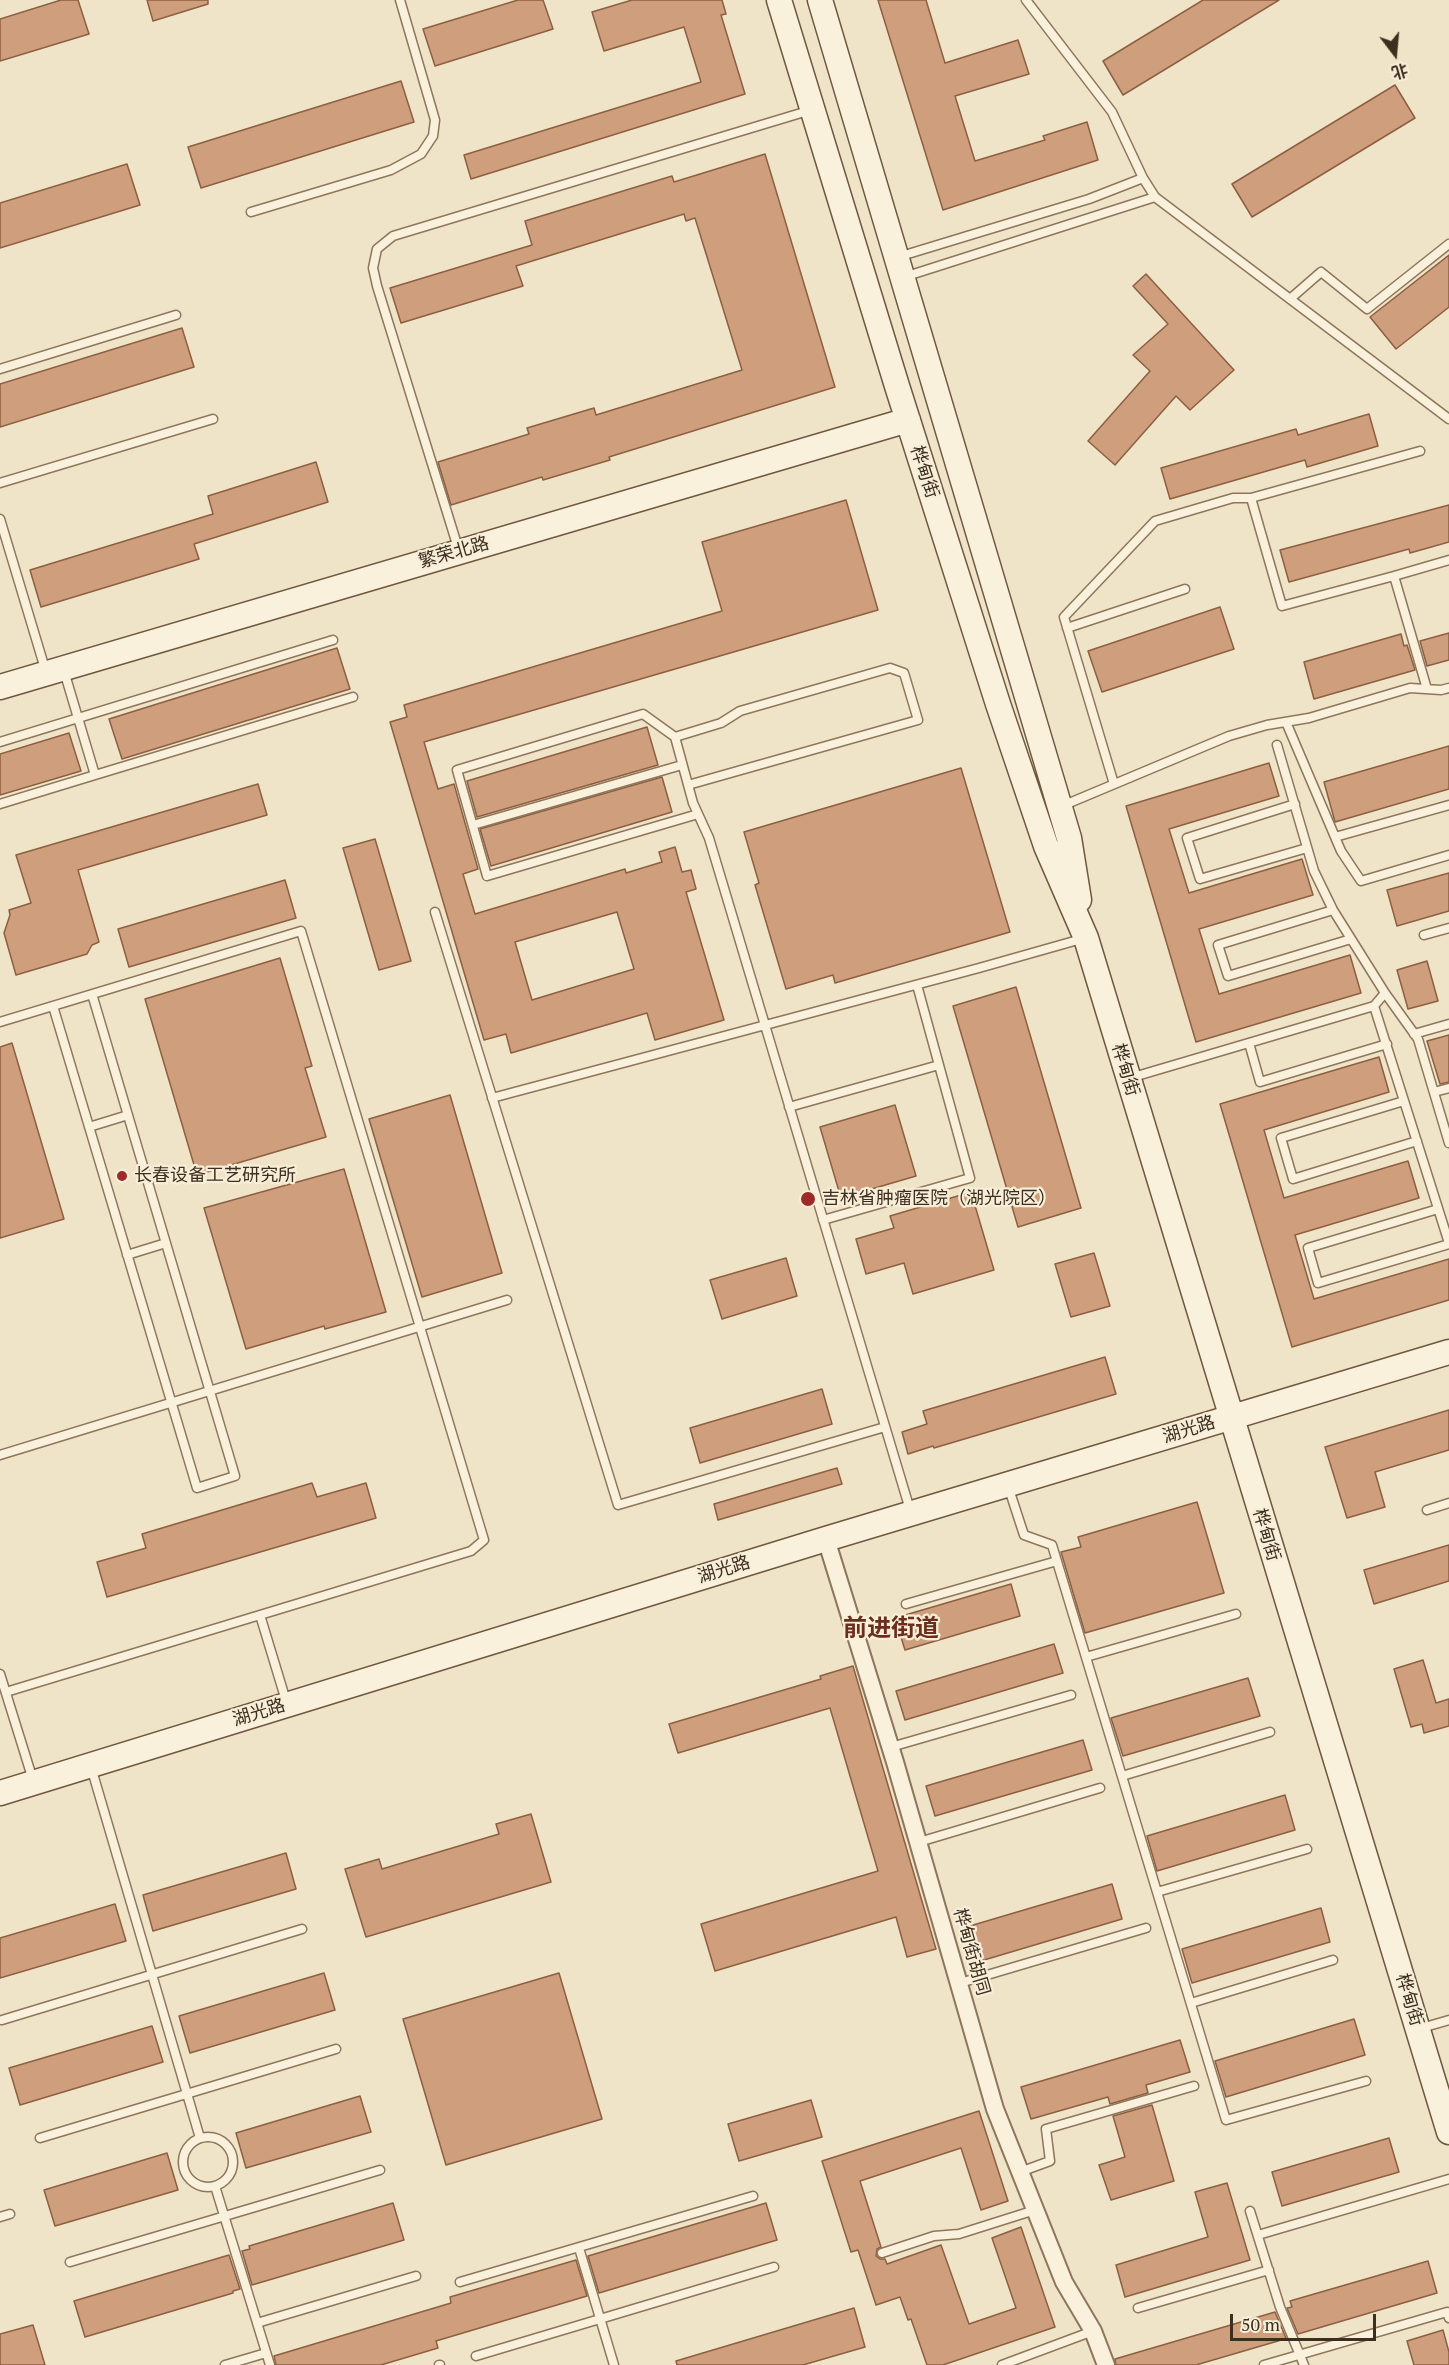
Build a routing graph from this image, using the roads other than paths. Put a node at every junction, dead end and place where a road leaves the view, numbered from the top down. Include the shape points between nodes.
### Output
1 (400, 0) edge
2 (779, 0) edge
3 (820, 0) edge
4 (1028, 0) edge
5 (812, 110) junction
6 (1143, 178) junction
7 (1155, 197) junction
8 (251, 212) dead end
9 (1449, 244) edge
10 (901, 267) junction
11 (1290, 299) junction
12 (176, 315) dead end
13 (0, 369) edge
14 (213, 419) dead end
15 (1449, 419) edge
16 (908, 420) junction
17 (1420, 451) dead end
18 (0, 483) edge
19 (1251, 498) junction
20 (0, 519) edge
21 (2, 530) edge
22 (459, 552) junction
23 (1449, 560) edge
24 (1394, 576) junction
25 (1185, 589) dead end
26 (1067, 628) junction
27 (333, 640) dead end
28 (55, 670) junction
29 (0, 687) edge
30 (1449, 688) edge
31 (1427, 689) junction
32 (353, 697) dead end
33 (78, 718) junction
34 (1286, 722) junction
35 (675, 737) junction
36 (0, 742) edge
37 (1277, 745) dead end
38 (682, 765) junction
39 (95, 775) junction
40 (1114, 784) junction
41 (688, 785) junction
42 (0, 804) edge
43 (1294, 804) junction
44 (1449, 805) edge
45 (1059, 807) junction
46 (698, 814) junction
47 (472, 825) junction
48 (1335, 837) junction
49 (1307, 848) junction
50 (1449, 855) edge
51 (1333, 910) junction
52 (435, 912) dead end
53 (1449, 928) edge
54 (1424, 935) dead end
55 (1086, 938) junction
56 (1351, 939) junction
57 (917, 985) junction
58 (1385, 993) junction
59 (92, 994) junction
60 (53, 1006) junction
61 (1374, 1006) junction
62 (0, 1022) edge
63 (1449, 1024) edge
64 (765, 1025) junction
65 (1414, 1034) junction
66 (1249, 1042) junction
67 (1387, 1044) junction
68 (939, 1065) junction
69 (1128, 1078) junction
70 (1449, 1088) edge
71 (1434, 1092) junction
72 (492, 1098) junction
73 (1404, 1101) junction
74 (789, 1107) junction
75 (128, 1115) junction
76 (89, 1127) junction
77 (1447, 1132) edge
78 (1417, 1141) junction
79 (1449, 1143) edge
80 (1438, 1209) junction
81 (823, 1220) junction
82 (166, 1243) junction
83 (1449, 1244) edge
84 (127, 1255) junction
85 (507, 1300) dead end
86 (420, 1327) junction
87 (1449, 1352) edge
88 (210, 1391) junction
89 (171, 1403) junction
90 (1230, 1417) junction
91 (885, 1427) junction
92 (0, 1455) edge
93 (1007, 1484) junction
94 (1449, 1503) edge
95 (1427, 1510) dead end
96 (911, 1514) junction
97 (826, 1539) junction
98 (1057, 1561) junction
99 (906, 1604) dead end
100 (1236, 1614) dead end
101 (260, 1615) junction
102 (1086, 1657) junction
103 (0, 1674) edge
104 (6, 1692) junction
105 (1071, 1695) dead end
106 (287, 1704) junction
107 (1270, 1732) dead end
108 (891, 1747) junction
109 (90, 1765) junction
110 (1122, 1776) junction
111 (33, 1783) junction
112 (1100, 1788) dead end
113 (0, 1793) edge
114 (919, 1842) junction
115 (1308, 1849) dead end
116 (1157, 1892) junction
117 (1146, 1928) dead end
118 (302, 1929) dead end
119 (1333, 1960) dead end
120 (152, 1974) junction
121 (960, 1983) junction
122 (1191, 2003) junction
123 (2, 2020) dead end
124 (1449, 2020) edge
125 (1418, 2029) junction
126 (336, 2049) dead end
127 (1366, 2080) dead end
128 (1194, 2086) dead end
129 (187, 2094) junction
130 (1449, 2132) edge
131 (39, 2138) dead end
132 (200, 2138) junction
133 (380, 2170) dead end
134 (1020, 2172) junction
135 (1449, 2179) edge
136 (215, 2186) junction
137 (753, 2196) dead end
138 (1035, 2210) junction
139 (1250, 2211) dead end
140 (10, 2214) dead end
141 (224, 2216) junction
142 (0, 2217) edge
143 (1258, 2235) junction
144 (579, 2248) junction
145 (882, 2253) dead end
146 (70, 2262) dead end
147 (774, 2267) dead end
148 (1269, 2270) junction
149 (416, 2276) dead end
150 (460, 2282) dead end
151 (1138, 2308) dead end
152 (1449, 2318) edge
153 (600, 2319) junction
154 (257, 2323) junction
155 (1093, 2331) junction
156 (266, 2353) junction
157 (1299, 2355) junction
158 (476, 2356) dead end
159 (225, 2365) edge
160 (270, 2365) edge
161 (614, 2365) edge
162 (1002, 2365) edge
163 (1106, 2365) edge
164 (1264, 2365) edge
165 (1304, 2365) edge

1 - 8 lane via 435,120 433,136 420,154 391,170
2 - 5 street, 桦甸街
3 - 10 street, 桦甸街
4 - 6 lane via 1112,112
5 - 16 street, 桦甸街
5 - 22 lane via 393,236 377,249 373,268 377,286
6 - 7 lane
6 - 10 lane
7 - 10 lane
7 - 11 lane
9 - 11 lane via 1367,309 1321,272
10 - 45 street, 桦甸街
11 - 15 lane
12 - 13 lane
14 - 18 lane
16 - 22 street, 繁荣北路
16 - 55 street, 桦甸街 via 1046,846
17 - 19 lane
19 - 24 lane via 1282,606
19 - 26 lane via 1233,498 1155,521 1064,617
20 - 21 lane
21 - 28 lane
22 - 28 street, 繁荣北路
23 - 24 lane
24 - 31 lane
25 - 26 lane
26 - 40 lane
27 - 33 lane
28 - 29 street, 繁荣北路
28 - 33 lane
30 - 31 lane
31 - 34 lane via 1410,688
32 - 39 lane
33 - 36 lane
33 - 39 lane
34 - 40 lane via 1229,736
34 - 48 lane
35 - 38 lane
35 - 41 lane via 721,723 740,711 890,668 904,672 918,720
35 - 47 lane via 643,714 457,770
37 - 43 lane
38 - 41 lane
38 - 47 lane
39 - 42 lane
40 - 45 lane
41 - 46 lane
43 - 49 lane
43 - 49 lane via 1187,838 1200,879
44 - 48 lane
45 - 55 street, 桦甸街 via 1069,838
46 - 47 lane via 487,876
46 - 64 lane via 709,838
48 - 50 lane via 1361,881
49 - 51 lane
51 - 56 lane
51 - 56 lane via 1218,945 1228,976
52 - 72 lane
53 - 54 lane
55 - 57 lane
55 - 69 street, 桦甸街
56 - 58 lane
57 - 64 lane
57 - 68 lane
58 - 61 lane
58 - 65 lane
59 - 60 lane
59 - 75 lane
59 - 86 lane via 302,931
60 - 62 lane
60 - 76 lane
61 - 66 lane
61 - 67 lane
63 - 65 lane
64 - 72 lane
64 - 74 lane
65 - 71 lane
66 - 67 lane via 1260,1082
66 - 69 lane
67 - 73 lane
68 - 74 lane
68 - 81 lane via 970,1178
69 - 90 street, 桦甸街
70 - 71 lane
71 - 77 lane
72 - 91 lane via 618,1505
73 - 78 lane
73 - 78 lane via 1281,1138 1293,1179
74 - 81 lane
75 - 76 lane
75 - 82 lane
76 - 84 lane
77 - 79 lane
78 - 80 lane
80 - 83 lane
80 - 83 lane via 1308,1248 1318,1283
81 - 91 lane
82 - 84 lane
82 - 88 lane
84 - 89 lane
85 - 86 lane
86 - 88 lane
86 - 101 lane via 484,1539 471,1551
87 - 90 street, 湖光路
88 - 89 lane
88 - 89 lane via 235,1476 197,1488
89 - 92 lane
90 - 93 street, 湖光路
90 - 125 street, 桦甸街
91 - 96 lane
93 - 96 street, 湖光路
93 - 98 lane via 1024,1535 1052,1545
94 - 95 lane
96 - 97 street, 湖光路
97 - 106 street, 湖光路
97 - 108 street, 桦甸街胡同
98 - 99 lane
98 - 102 lane
100 - 102 lane
101 - 104 lane
101 - 106 lane
102 - 110 lane
103 - 104 lane
104 - 111 lane
105 - 108 lane
106 - 109 street, 湖光路
107 - 110 lane
108 - 114 street, 桦甸街胡同
109 - 111 street, 湖光路
109 - 120 lane
110 - 116 lane
111 - 113 street, 湖光路
112 - 114 lane
114 - 121 street, 桦甸街胡同
115 - 116 lane
116 - 122 lane
117 - 121 lane
118 - 120 lane
119 - 122 lane
120 - 123 lane
120 - 129 lane
121 - 134 street, 桦甸街胡同 via 995,2109
122 - 127 lane via 1226,2120
124 - 125 lane
125 - 130 street, 桦甸街
126 - 129 lane
128 - 134 lane via 1046,2129 1050,2161
129 - 131 lane
129 - 132 lane
132 - 136 lane via 186,2150 183,2168 198,2186
132 - 136 lane via 218,2139 231,2151 232,2168 222,2183
133 - 141 lane
134 - 138 street, 桦甸街胡同
135 - 143 lane
136 - 141 lane
137 - 144 lane
138 - 145 lane
138 - 155 street, 桦甸街胡同 via 1064,2282
139 - 143 lane
140 - 142 lane
141 - 146 lane
141 - 154 lane
143 - 148 lane
144 - 150 lane
144 - 153 lane
147 - 153 lane
148 - 151 lane
148 - 157 lane
149 - 154 lane
152 - 157 lane via 1447,2312
153 - 158 lane
153 - 161 lane
154 - 156 lane
155 - 162 lane
155 - 163 street, 桦甸街胡同
156 - 159 lane
156 - 160 lane
157 - 164 lane
157 - 165 lane

